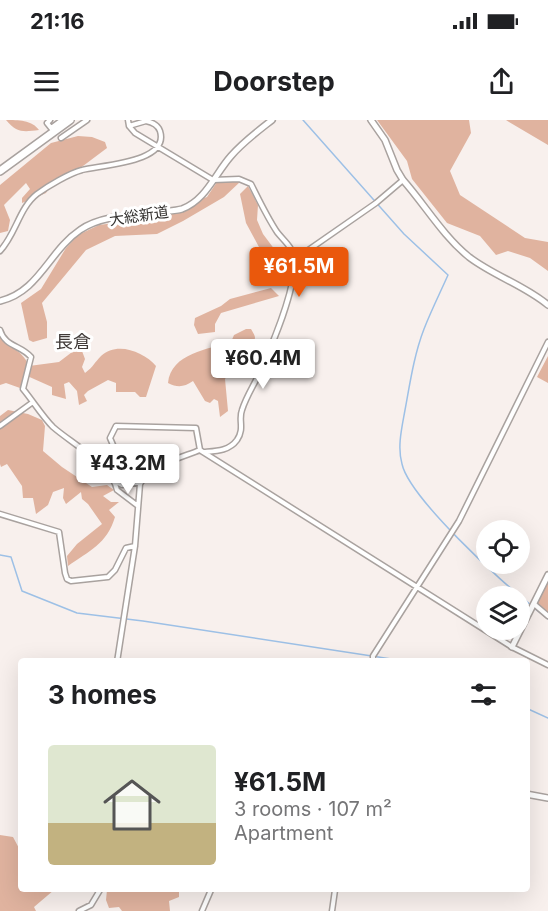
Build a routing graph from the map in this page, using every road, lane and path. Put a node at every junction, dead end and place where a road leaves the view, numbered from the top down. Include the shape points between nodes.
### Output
1 (50, 120) edge
2 (62, 120) edge
3 (70, 120) edge
4 (87, 120) edge
5 (128, 120) edge
6 (272, 120) edge
7 (371, 120) edge
8 (129, 126) junction
9 (61, 138) dead end
10 (157, 148) junction
11 (0, 171) edge
12 (213, 180) junction
13 (403, 180) junction
14 (0, 251) edge
15 (294, 260) junction
16 (0, 301) edge
17 (548, 305) edge
18 (0, 330) edge
19 (548, 342) edge
20 (33, 402) junction
21 (0, 426) edge
22 (201, 451) junction
23 (98, 463) junction
24 (116, 482) junction
25 (141, 482) junction
26 (139, 506) junction
27 (0, 514) edge
28 (135, 546) junction
29 (548, 575) edge
30 (416, 587) junction
31 (534, 604) junction
32 (548, 616) edge
33 (512, 647) junction
34 (118, 658) edge
35 (373, 658) edge
36 (548, 665) edge
37 (530, 795) edge
38 (548, 798) edge
39 (99, 892) edge
40 (210, 892) edge
41 (335, 892) edge
42 (79, 911) edge
43 (202, 911) edge
44 (332, 911) edge

1 - 2 street via 47,123 51,128
3 - 11 highway
4 - 9 street
5 - 8 street
6 - 12 street, 大総新道 via 232,154
7 - 13 street
8 - 10 street
8 - 10 street via 146,121 156,126 160,131
10 - 12 street
10 - 14 street via 135,160 82,170 44,189 29,202
12 - 15 street via 239,179 251,184
12 - 16 street, 大総新道 via 200,197 183,209 113,219 81,229 34,283 17,296
13 - 15 street
13 - 17 street via 459,248
15 - 22 street via 291,287 277,330 240,412 241,432 223,450
18 - 20 street via 6,342 31,357 23,389
19 - 30 street via 459,521
20 - 21 street
20 - 23 street via 53,426
22 - 23 street via 196,428 116,426 110,438 113,445
22 - 25 street via 153,470
22 - 30 street
23 - 24 street
24 - 25 street
24 - 26 street via 117,490
25 - 26 street
26 - 28 street
27 - 28 street via 59,532 65,573 70,581 108,577 126,548
28 - 34 street
29 - 31 street
30 - 33 street
30 - 35 street
31 - 32 street
31 - 33 street
33 - 36 street
37 - 38 street
39 - 42 street via 91,906
40 - 43 street
41 - 44 street

